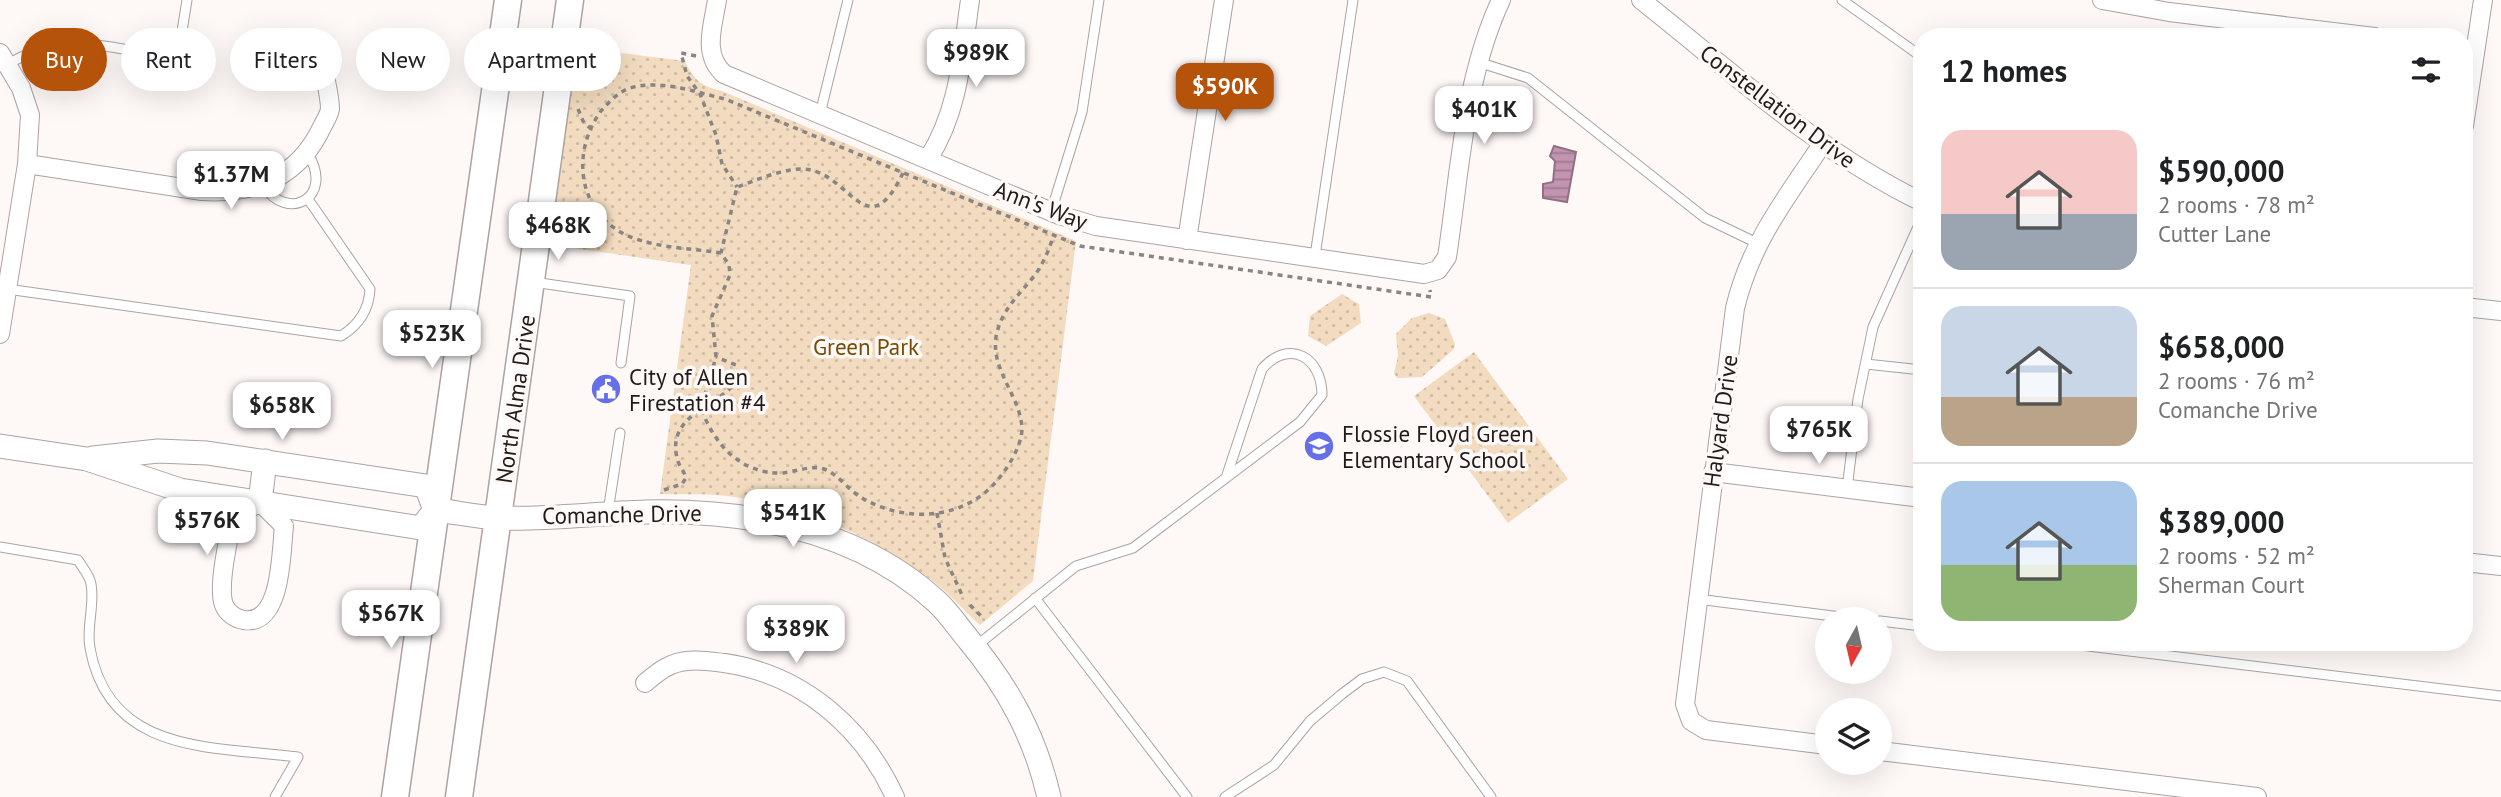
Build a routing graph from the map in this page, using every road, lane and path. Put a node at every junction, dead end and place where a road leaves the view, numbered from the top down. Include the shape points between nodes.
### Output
1 (187, 0) edge
2 (508, 0) edge
3 (570, 0) edge
4 (717, 0) edge
5 (848, 0) edge
6 (970, 0) edge
7 (1099, 0) edge
8 (1224, 0) edge
9 (1353, 0) edge
10 (1501, 0) edge
11 (1641, 0) edge
12 (1842, 0) edge
13 (2102, 0) edge
14 (2483, 0) edge
15 (2301, 28) edge
16 (2473, 37) edge
17 (1913, 51) edge
18 (4, 59) edge
19 (712, 59) junction
20 (1478, 62) junction
21 (327, 91) edge
22 (700, 94) junction
23 (710, 96) dead end
24 (820, 114) junction
25 (1823, 143) junction
26 (308, 154) junction
27 (928, 159) junction
28 (27, 164) junction
29 (903, 173) dead end
30 (263, 185) junction
31 (737, 187) junction
32 (1913, 197) edge
33 (308, 199) junction
34 (1051, 212) junction
35 (1053, 237) dead end
36 (1913, 238) edge
37 (1187, 240) junction
38 (1757, 243) junction
39 (721, 253) junction
40 (1315, 256) junction
41 (531, 282) junction
42 (4, 299) edge
43 (2473, 308) edge
44 (2501, 311) edge
45 (0, 334) edge
46 (716, 357) junction
47 (621, 363) dead end
48 (1866, 363) junction
49 (1913, 369) edge
50 (701, 408) junction
51 (620, 433) dead end
52 (0, 446) edge
53 (87, 459) junction
54 (265, 461) junction
55 (1713, 472) junction
56 (1226, 478) junction
57 (1847, 489) junction
58 (657, 491) dead end
59 (1913, 497) edge
60 (260, 502) junction
61 (435, 510) junction
62 (937, 513) junction
63 (608, 514) junction
64 (499, 518) junction
65 (0, 547) edge
66 (2473, 563) edge
67 (2501, 566) edge
68 (1035, 598) junction
69 (1697, 599) junction
70 (1815, 614) edge
71 (982, 617) dead end
72 (1892, 622) edge
73 (1913, 625) edge
74 (975, 647) junction
75 (2129, 651) edge
76 (645, 683) dead end
77 (2501, 696) edge
78 (1815, 744) edge
79 (1892, 752) edge
80 (275, 797) edge
81 (395, 797) edge
82 (459, 797) edge
83 (895, 797) edge
84 (1049, 797) edge
85 (1186, 797) edge
86 (1225, 797) edge
87 (1491, 797) edge
88 (2257, 797) edge

1 - 18 lane via 182,31 169,50 147,53 71,43
2 - 61 main road
3 - 41 main road, North Alma Drive
4 - 19 street
5 - 24 lane
6 - 27 street via 954,107
7 - 34 lane via 1082,112
8 - 37 street
9 - 40 lane
10 - 20 street
11 - 25 street, Constellation Drive
12 - 17 lane
13 - 15 street
14 - 16 street
18 - 28 street via 30,115
19 - 22 path via 681,53 687,76
19 - 24 street, Ann's Way via 724,74
20 - 38 lane via 1528,78 1705,218
20 - 40 street, Ann's Way via 1447,257 1438,270 1401,272
21 - 26 street via 330,111
22 - 23 path
22 - 31 path via 722,164
22 - 39 path via 664,85 629,88 617,95 591,129 582,173 594,208 625,234 655,244
24 - 27 street, Ann's Way
25 - 32 street, Constellation Drive
25 - 38 street, Halyard Drive
26 - 30 street
26 - 33 lane via 317,180
27 - 34 street, Ann's Way
28 - 30 street via 202,191
28 - 42 street
29 - 31 path via 891,195 871,207 806,169
30 - 33 lane via 287,203
31 - 39 path
33 - 42 lane via 370,289 365,312 341,336
34 - 37 street, Ann's Way via 1096,226
35 - 62 path via 1042,263 1012,300 997,332 997,362 1018,411 1020,440 986,493 965,506
36 - 48 lane via 1873,327
37 - 40 street, Ann's Way
38 - 55 street, Halyard Drive via 1735,308
39 - 46 path via 730,275 712,316
41 - 47 lane via 631,296
41 - 64 main road, North Alma Drive
42 - 45 street
43 - 44 street
46 - 50 path
46 - 50 path via 736,365 739,378 726,393
48 - 49 lane
48 - 57 lane
50 - 58 path via 688,418 677,443 677,460 685,481
50 - 62 path via 717,440 745,465 771,472 820,468 880,507 901,513
51 - 63 lane
52 - 53 street
53 - 54 street via 158,451
53 - 60 street via 180,491
54 - 60 street
54 - 61 street via 426,486
55 - 57 street
55 - 69 street, Halyard Drive
56 - 56 lane via 1316,406 1322,382 1317,366 1308,359 1296,354 1281,356 1262,369
56 - 68 lane via 1133,548 1076,566
57 - 59 street
60 - 60 street via 232,519 222,593 227,611 240,620 263,616 274,600 284,526
60 - 61 street via 421,528
61 - 64 street, Comanche Drive
61 - 81 main road
62 - 71 path via 950,573 964,600
63 - 64 street, Comanche Drive
63 - 74 street, Comanche Drive via 720,512 754,516 847,544 921,589
64 - 82 main road, North Alma Drive
65 - 80 lane via 78,560 91,582 89,642 94,671 107,698 128,719 153,735 182,743 298,757
66 - 67 street
68 - 74 lane
68 - 85 lane
69 - 70 lane
69 - 78 street, Halyard Drive via 1685,704 1691,720 1706,730
72 - 73 lane
74 - 84 street, Comanche Drive via 1023,718
75 - 77 lane
76 - 83 street via 674,663 698,660 738,665 788,682 850,728
79 - 88 street
86 - 87 lane via 1273,765 1310,721 1342,694 1362,679 1384,672 1407,681

